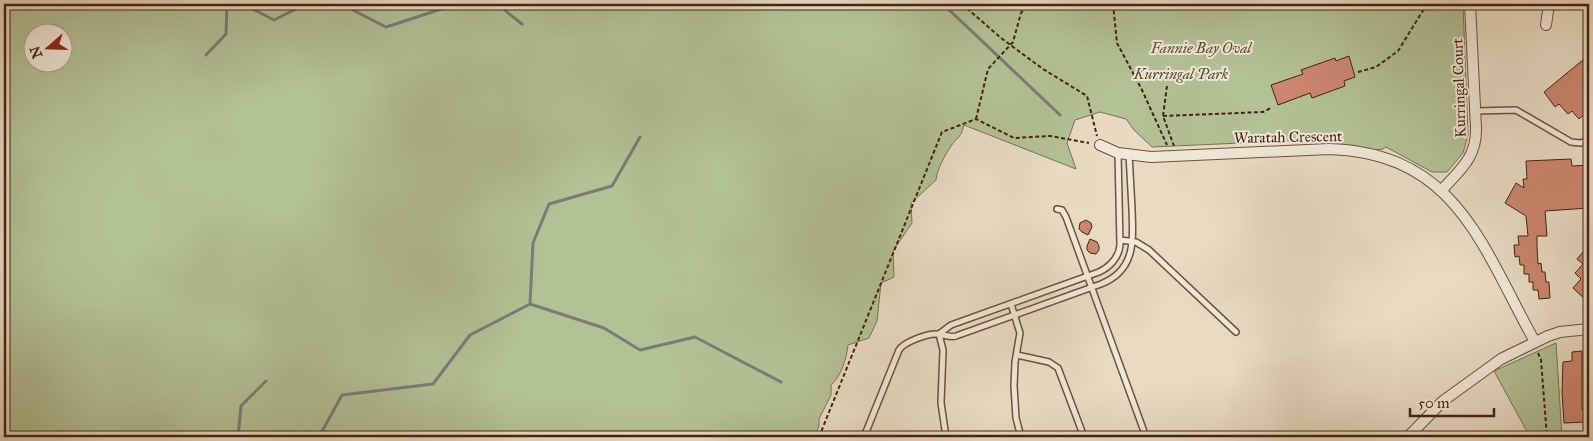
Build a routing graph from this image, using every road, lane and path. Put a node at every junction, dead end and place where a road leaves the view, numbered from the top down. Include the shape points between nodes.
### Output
1 (962, 4) edge
2 (1028, 4) edge
3 (1113, 4) edge
4 (1427, 4) edge
5 (1470, 4) edge
6 (1549, 4) edge
7 (1546, 25) dead end
8 (1010, 45) junction
9 (1358, 72) dead end
10 (1167, 86) dead end
11 (1271, 108) dead end
12 (1475, 112) junction
13 (1163, 116) junction
14 (976, 119) junction
15 (1589, 141) edge
16 (1100, 145) junction
17 (1118, 152) junction
18 (1129, 154) junction
19 (1174, 156) junction
20 (1442, 190) junction
21 (1057, 209) dead end
22 (1120, 240) junction
23 (1133, 241) junction
24 (1088, 276) junction
25 (1092, 288) junction
26 (1011, 304) junction
27 (1015, 315) junction
28 (1589, 330) edge
29 (1236, 332) dead end
30 (939, 334) junction
31 (1535, 342) junction
32 (1016, 355) junction
33 (818, 437) edge
34 (864, 437) edge
35 (946, 437) edge
36 (1021, 437) edge
37 (1084, 437) edge
38 (1146, 437) edge
39 (1408, 437) edge
40 (1547, 437) edge

1 - 8 path
2 - 8 path
3 - 19 path via 1118,44
4 - 9 path via 1398,51 1376,67
5 - 12 street, Kurringal Court
6 - 7 street
8 - 14 path via 988,69
8 - 16 path via 1088,96
10 - 13 path
11 - 13 path via 1263,112
12 - 15 lane via 1516,110 1572,142
12 - 20 street, Kurringal Court via 1475,146 1465,164
13 - 19 path
14 - 16 path via 1014,138 1050,136
14 - 33 path via 942,132
16 - 17 street, Waratah Crescent
17 - 18 street, Waratah Crescent
17 - 22 lane
18 - 19 street, Waratah Crescent
18 - 23 lane
19 - 20 street, Waratah Crescent via 1347,150 1407,167
20 - 31 street, Waratah Crescent via 1483,244
21 - 24 lane via 1064,213
22 - 23 lane
22 - 24 lane via 1120,249 1112,263
23 - 25 lane via 1128,260 1120,272
23 - 29 lane via 1149,250
24 - 25 lane
24 - 26 lane
25 - 27 lane
25 - 38 lane
26 - 27 lane
26 - 30 lane via 951,325
27 - 30 lane via 956,336
27 - 32 lane via 1020,333
28 - 31 street via 1560,332
30 - 34 lane via 906,343 901,348
30 - 35 lane via 944,350 941,403
31 - 39 street via 1501,359 1443,401
31 - 40 path via 1541,360
32 - 36 lane via 1014,398
32 - 37 lane via 1049,362 1058,368

